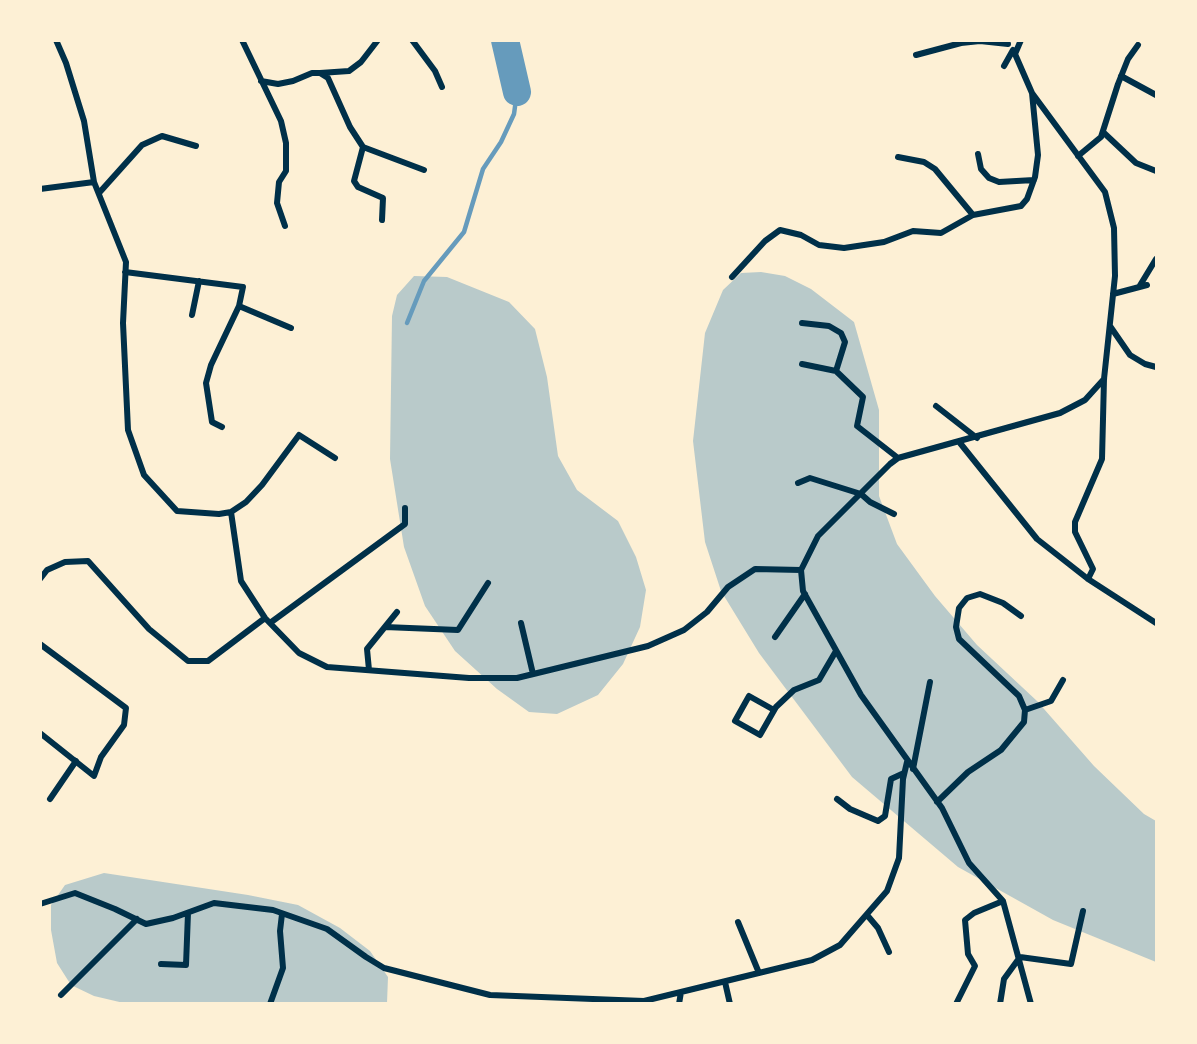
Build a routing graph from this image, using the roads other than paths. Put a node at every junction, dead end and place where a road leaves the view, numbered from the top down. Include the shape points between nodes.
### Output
1 (56, 40) edge
2 (242, 40) edge
3 (378, 40) edge
4 (412, 40) edge
5 (1021, 40) edge
6 (1007, 42) edge
7 (1138, 45) dead end
8 (1014, 52) junction
9 (916, 55) dead end
10 (1004, 66) dead end
11 (320, 73) junction
12 (1121, 76) junction
13 (261, 81) junction
14 (442, 87) dead end
15 (1032, 93) junction
16 (1156, 95) edge
17 (1103, 132) junction
18 (196, 146) dead end
19 (363, 147) junction
20 (978, 154) dead end
21 (1078, 156) junction
22 (898, 157) dead end
23 (424, 170) dead end
24 (1156, 171) edge
25 (1034, 180) junction
26 (94, 182) junction
27 (40, 189) edge
28 (99, 193) junction
29 (974, 215) junction
30 (382, 220) dead end
31 (285, 226) dead end
32 (1156, 259) edge
33 (125, 272) junction
34 (732, 277) dead end
35 (199, 281) junction
36 (1148, 285) dead end
37 (1138, 288) junction
38 (1113, 294) junction
39 (239, 306) junction
40 (192, 315) dead end
41 (801, 323) dead end
42 (1110, 325) junction
43 (291, 328) dead end
44 (802, 364) dead end
45 (1156, 367) edge
46 (836, 370) junction
47 (1104, 379) junction
48 (936, 406) dead end
49 (222, 426) dead end
50 (977, 438) junction
51 (960, 443) junction
52 (335, 458) dead end
53 (898, 458) junction
54 (798, 483) dead end
55 (861, 494) junction
56 (405, 508) dead end
57 (231, 512) junction
58 (894, 514) dead end
59 (801, 570) junction
60 (40, 579) edge
61 (1088, 579) junction
62 (488, 583) dead end
63 (805, 594) junction
64 (397, 612) dead end
65 (1021, 616) dead end
66 (268, 620) junction
67 (521, 622) dead end
68 (1156, 624) edge
69 (385, 627) junction
70 (775, 637) dead end
71 (40, 644) edge
72 (836, 651) junction
73 (369, 670) junction
74 (533, 674) junction
75 (1063, 680) dead end
76 (930, 682) dead end
77 (774, 710) junction
78 (1025, 710) junction
79 (40, 734) edge
80 (76, 761) junction
81 (907, 762) junction
82 (913, 769) junction
83 (904, 773) junction
84 (50, 799) dead end
85 (837, 799) dead end
86 (937, 802) junction
87 (1003, 901) junction
88 (40, 904) edge
89 (1083, 911) dead end
90 (188, 913) junction
91 (282, 914) junction
92 (867, 915) junction
93 (137, 919) junction
94 (738, 922) dead end
95 (889, 952) dead end
96 (1020, 957) junction
97 (161, 964) dead end
98 (759, 973) junction
99 (725, 981) junction
100 (681, 992) junction
101 (61, 994) dead end
102 (533, 996) junction
103 (270, 1004) edge
104 (532, 1004) edge
105 (679, 1004) edge
106 (730, 1004) edge
107 (956, 1004) edge
108 (1000, 1004) edge
109 (1031, 1004) edge

1 - 26 street via 84,121
2 - 13 street
3 - 11 street via 361,62 349,70
4 - 14 street
5 - 8 street
6 - 8 street
6 - 9 street via 961,43
7 - 12 street
8 - 10 street
8 - 15 street
11 - 13 street via 278,84
11 - 19 street via 328,78
12 - 16 street
12 - 17 street
13 - 31 street via 281,122 286,143 286,171 279,182 277,202
15 - 21 street
15 - 25 street via 1038,155
17 - 21 street
17 - 24 street via 1136,163
18 - 28 street via 162,136 142,145
19 - 23 street
19 - 30 street via 354,181 358,187 383,198
20 - 25 street via 981,169 989,178 999,182
21 - 38 street via 1105,192 1114,228
22 - 29 street via 924,162 935,169
25 - 29 street via 1021,206
26 - 27 street
26 - 28 street
28 - 33 street via 126,262
29 - 34 street via 941,233 913,231 884,242 844,248 780,231 765,241
32 - 37 street
33 - 35 street
33 - 57 street via 128,430 144,475 177,511
35 - 39 street via 243,287
35 - 40 street
36 - 37 street
37 - 38 street
38 - 42 street
39 - 43 street
39 - 49 street via 206,383 212,422
41 - 46 street via 823,325 841,333 844,342
42 - 45 street via 1130,355
42 - 47 street
44 - 46 street
46 - 53 street via 862,397 857,426
47 - 50 street via 1085,400 1060,413
47 - 61 street via 1102,459 1075,522 1075,532 1092,569
48 - 50 street
50 - 51 street
51 - 53 street
51 - 61 street via 1037,539
52 - 57 street via 299,435 262,485
53 - 55 street
54 - 55 street via 810,478
55 - 58 street
55 - 59 street via 818,536
56 - 66 street via 405,524
57 - 66 street via 241,581
59 - 63 street
59 - 74 street via 754,569 728,587 707,612 684,630 648,646
60 - 66 street via 47,570 65,562 88,561 149,629 188,661 208,661
61 - 68 street
62 - 69 street via 458,630
63 - 70 street
63 - 72 street
64 - 69 street
65 - 78 street via 980,594 967,598 959,609 956,627 959,639 1019,696
66 - 73 street via 299,653 327,667
67 - 74 street
69 - 73 street via 367,649
71 - 80 street via 126,708 124,725 101,758 94,776
72 - 77 street via 819,680 794,690
72 - 81 street
73 - 74 street via 469,678
75 - 78 street via 1051,701
76 - 82 street
77 - 77 street via 760,735 735,722 749,696
78 - 86 street via 1024,722 1001,750 968,772
79 - 80 street
80 - 84 street
81 - 82 street
81 - 83 street
82 - 86 street
83 - 85 street via 891,779 885,816 878,820
83 - 92 street via 899,858 887,891
86 - 87 street via 969,863
87 - 96 street
87 - 107 street via 966,920 968,954 975,966
88 - 93 street via 75,893
89 - 96 street via 1071,964
90 - 91 street via 214,903
90 - 93 street via 146,924
90 - 97 street via 186,965
91 - 102 street via 327,928 384,968 490,995
91 - 103 street via 283,968
92 - 95 street via 878,927
92 - 98 street via 840,945 812,960
93 - 101 street
94 - 98 street
96 - 108 street via 1004,979
96 - 109 street
98 - 99 street
99 - 100 street
99 - 106 street
100 - 102 street via 644,1001
100 - 105 street
102 - 104 street

